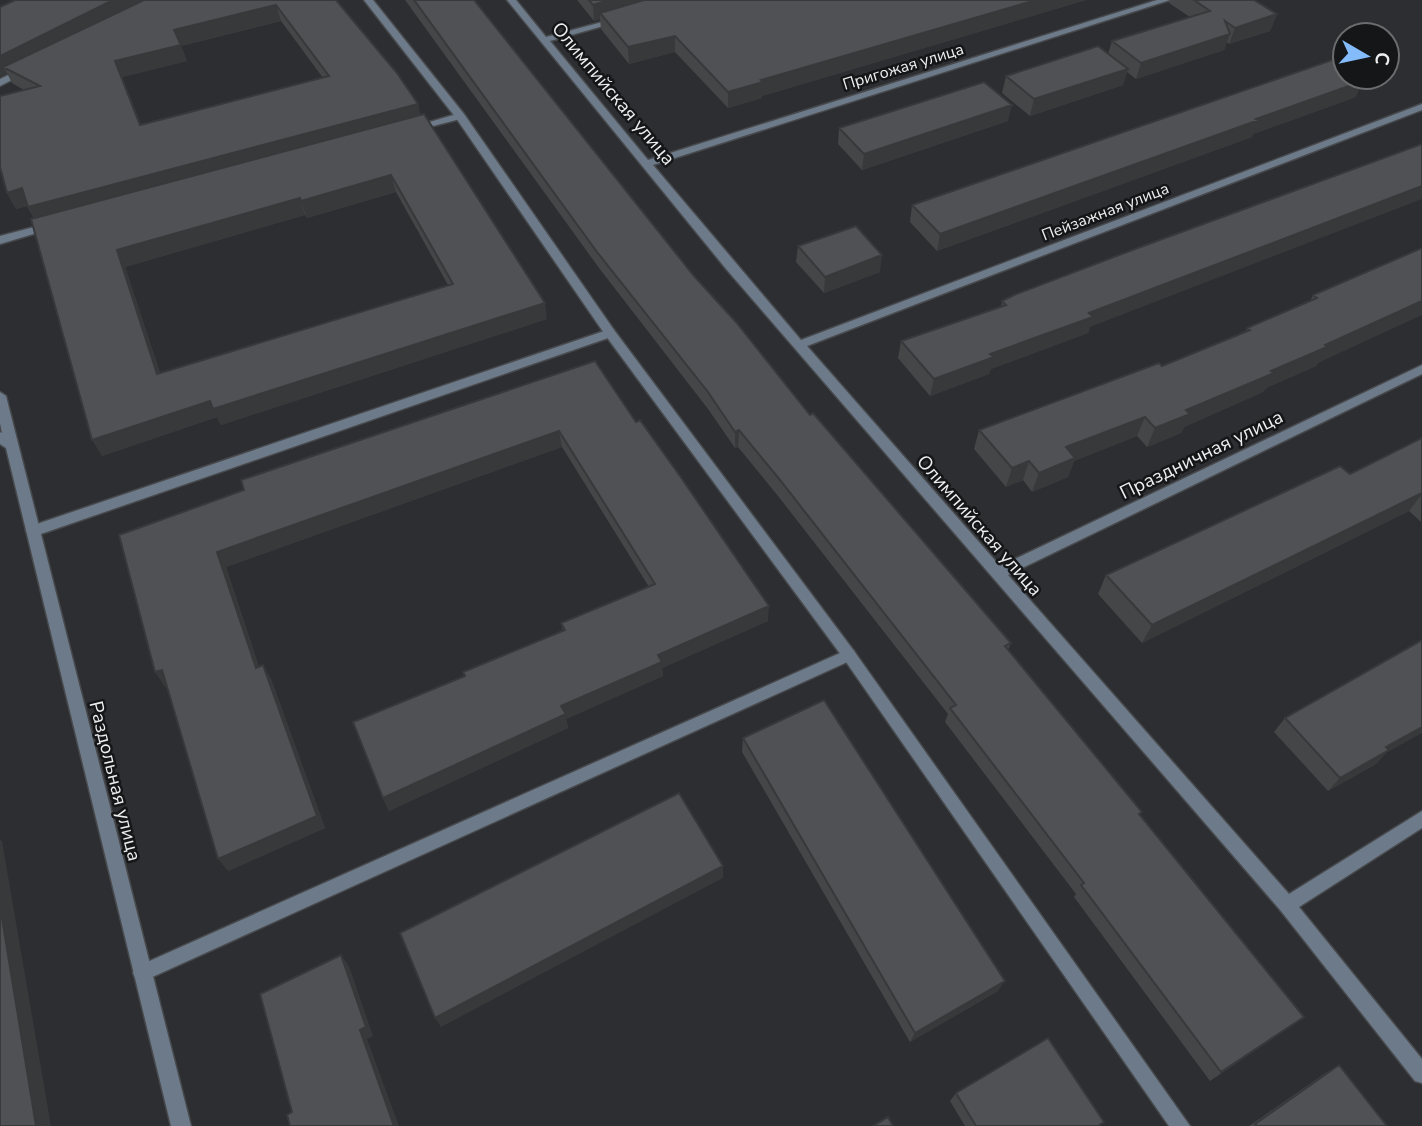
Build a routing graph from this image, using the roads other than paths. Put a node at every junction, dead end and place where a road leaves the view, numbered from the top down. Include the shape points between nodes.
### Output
1 (368, 0) edge
2 (511, 0) edge
3 (1166, 0) edge
4 (635, 14) edge
5 (544, 40) junction
6 (36, 65) edge
7 (0, 83) edge
8 (1422, 107) edge
9 (460, 116) junction
10 (407, 130) edge
11 (649, 163) junction
12 (66, 222) edge
13 (0, 240) edge
14 (610, 332) junction
15 (799, 345) junction
16 (1422, 369) edge
17 (0, 396) edge
18 (6, 441) edge
19 (33, 531) junction
20 (997, 575) junction
21 (849, 655) junction
22 (1422, 819) edge
23 (1287, 905) junction
24 (142, 973) junction
25 (1422, 1074) edge
26 (181, 1126) edge
27 (1180, 1126) edge

1 - 9 street
2 - 5 street, Олимпийская улица
3 - 11 street, Пригожая улица
4 - 5 street
5 - 11 street, Олимпийская улица
6 - 7 street
8 - 15 street, Пейзажная улица
9 - 10 street
9 - 14 street
11 - 15 street, Олимпийская улица
12 - 13 street
14 - 19 street
14 - 21 street
15 - 20 street, Олимпийская улица
16 - 20 street, Праздничная улица
17 - 18 street, Раздольная улица
18 - 19 street, Раздольная улица
19 - 24 street, Раздольная улица
20 - 23 street, Олимпийская улица
21 - 24 street
21 - 27 street
22 - 23 street
23 - 25 street, Олимпийская улица
24 - 26 street, Раздольная улица

